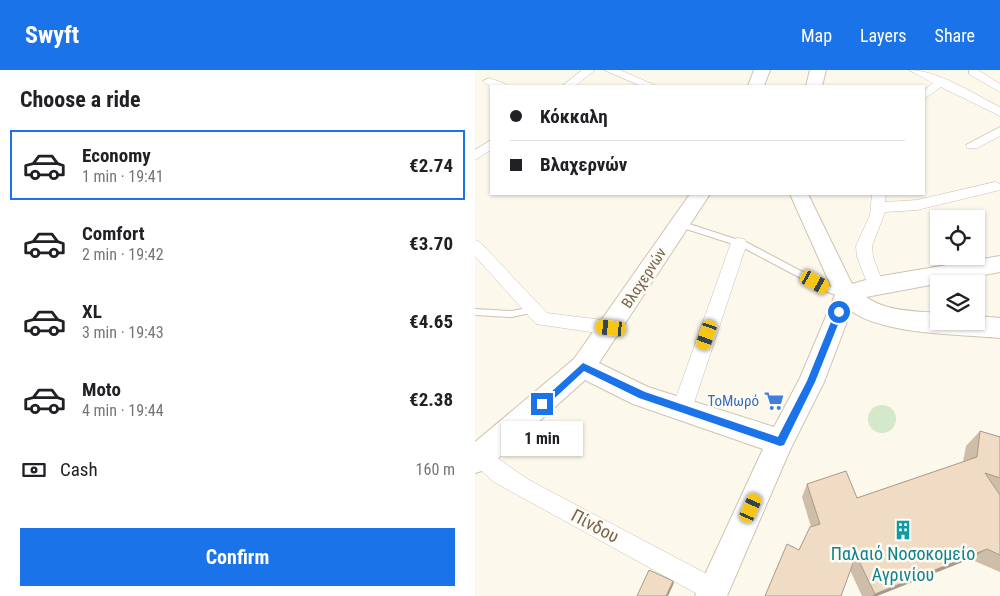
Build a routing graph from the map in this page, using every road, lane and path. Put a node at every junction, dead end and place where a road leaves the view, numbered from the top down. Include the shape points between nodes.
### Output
1 (589, 70) edge
2 (610, 70) edge
3 (762, 70) edge
4 (818, 70) edge
5 (915, 70) edge
6 (973, 72) dead end
7 (936, 77) edge
8 (489, 81) dead end
9 (499, 85) edge
10 (569, 85) edge
11 (648, 85) edge
12 (756, 85) edge
13 (814, 85) edge
14 (1000, 89) edge
15 (925, 94) edge
16 (1000, 112) edge
17 (1000, 131) edge
18 (490, 145) edge
19 (972, 146) dead end
20 (475, 156) edge
21 (995, 187) dead end
22 (699, 195) edge
23 (799, 195) edge
24 (879, 200) edge
25 (679, 224) junction
26 (739, 243) junction
27 (475, 246) edge
28 (1000, 264) edge
29 (876, 286) junction
30 (846, 295) junction
31 (532, 310) junction
32 (475, 312) edge
33 (611, 328) junction
34 (1000, 328) edge
35 (583, 367) junction
36 (682, 409) junction
37 (780, 442) junction
38 (478, 458) edge
39 (713, 593) edge

1 - 10 street
2 - 11 street
3 - 12 street
4 - 13 street
5 - 7 street
6 - 14 street
7 - 15 street
7 - 16 street
8 - 9 street
17 - 19 street
18 - 20 street
21 - 24 street via 917,205
22 - 25 street, Βλαχερνών
23 - 30 street
24 - 29 street via 864,246
25 - 26 lane
25 - 33 street, Βλαχερνών
26 - 30 lane
26 - 36 street
27 - 31 street
28 - 29 street
29 - 30 street
30 - 34 street via 861,308 889,318
30 - 37 street via 811,382
31 - 32 lane via 512,314
31 - 33 street via 551,322
33 - 35 street, Βλαχερνών
35 - 36 street via 631,391
35 - 38 street, Βλαχερνών
36 - 37 street
37 - 39 street
38 - 39 street, Πίνδου via 521,487

